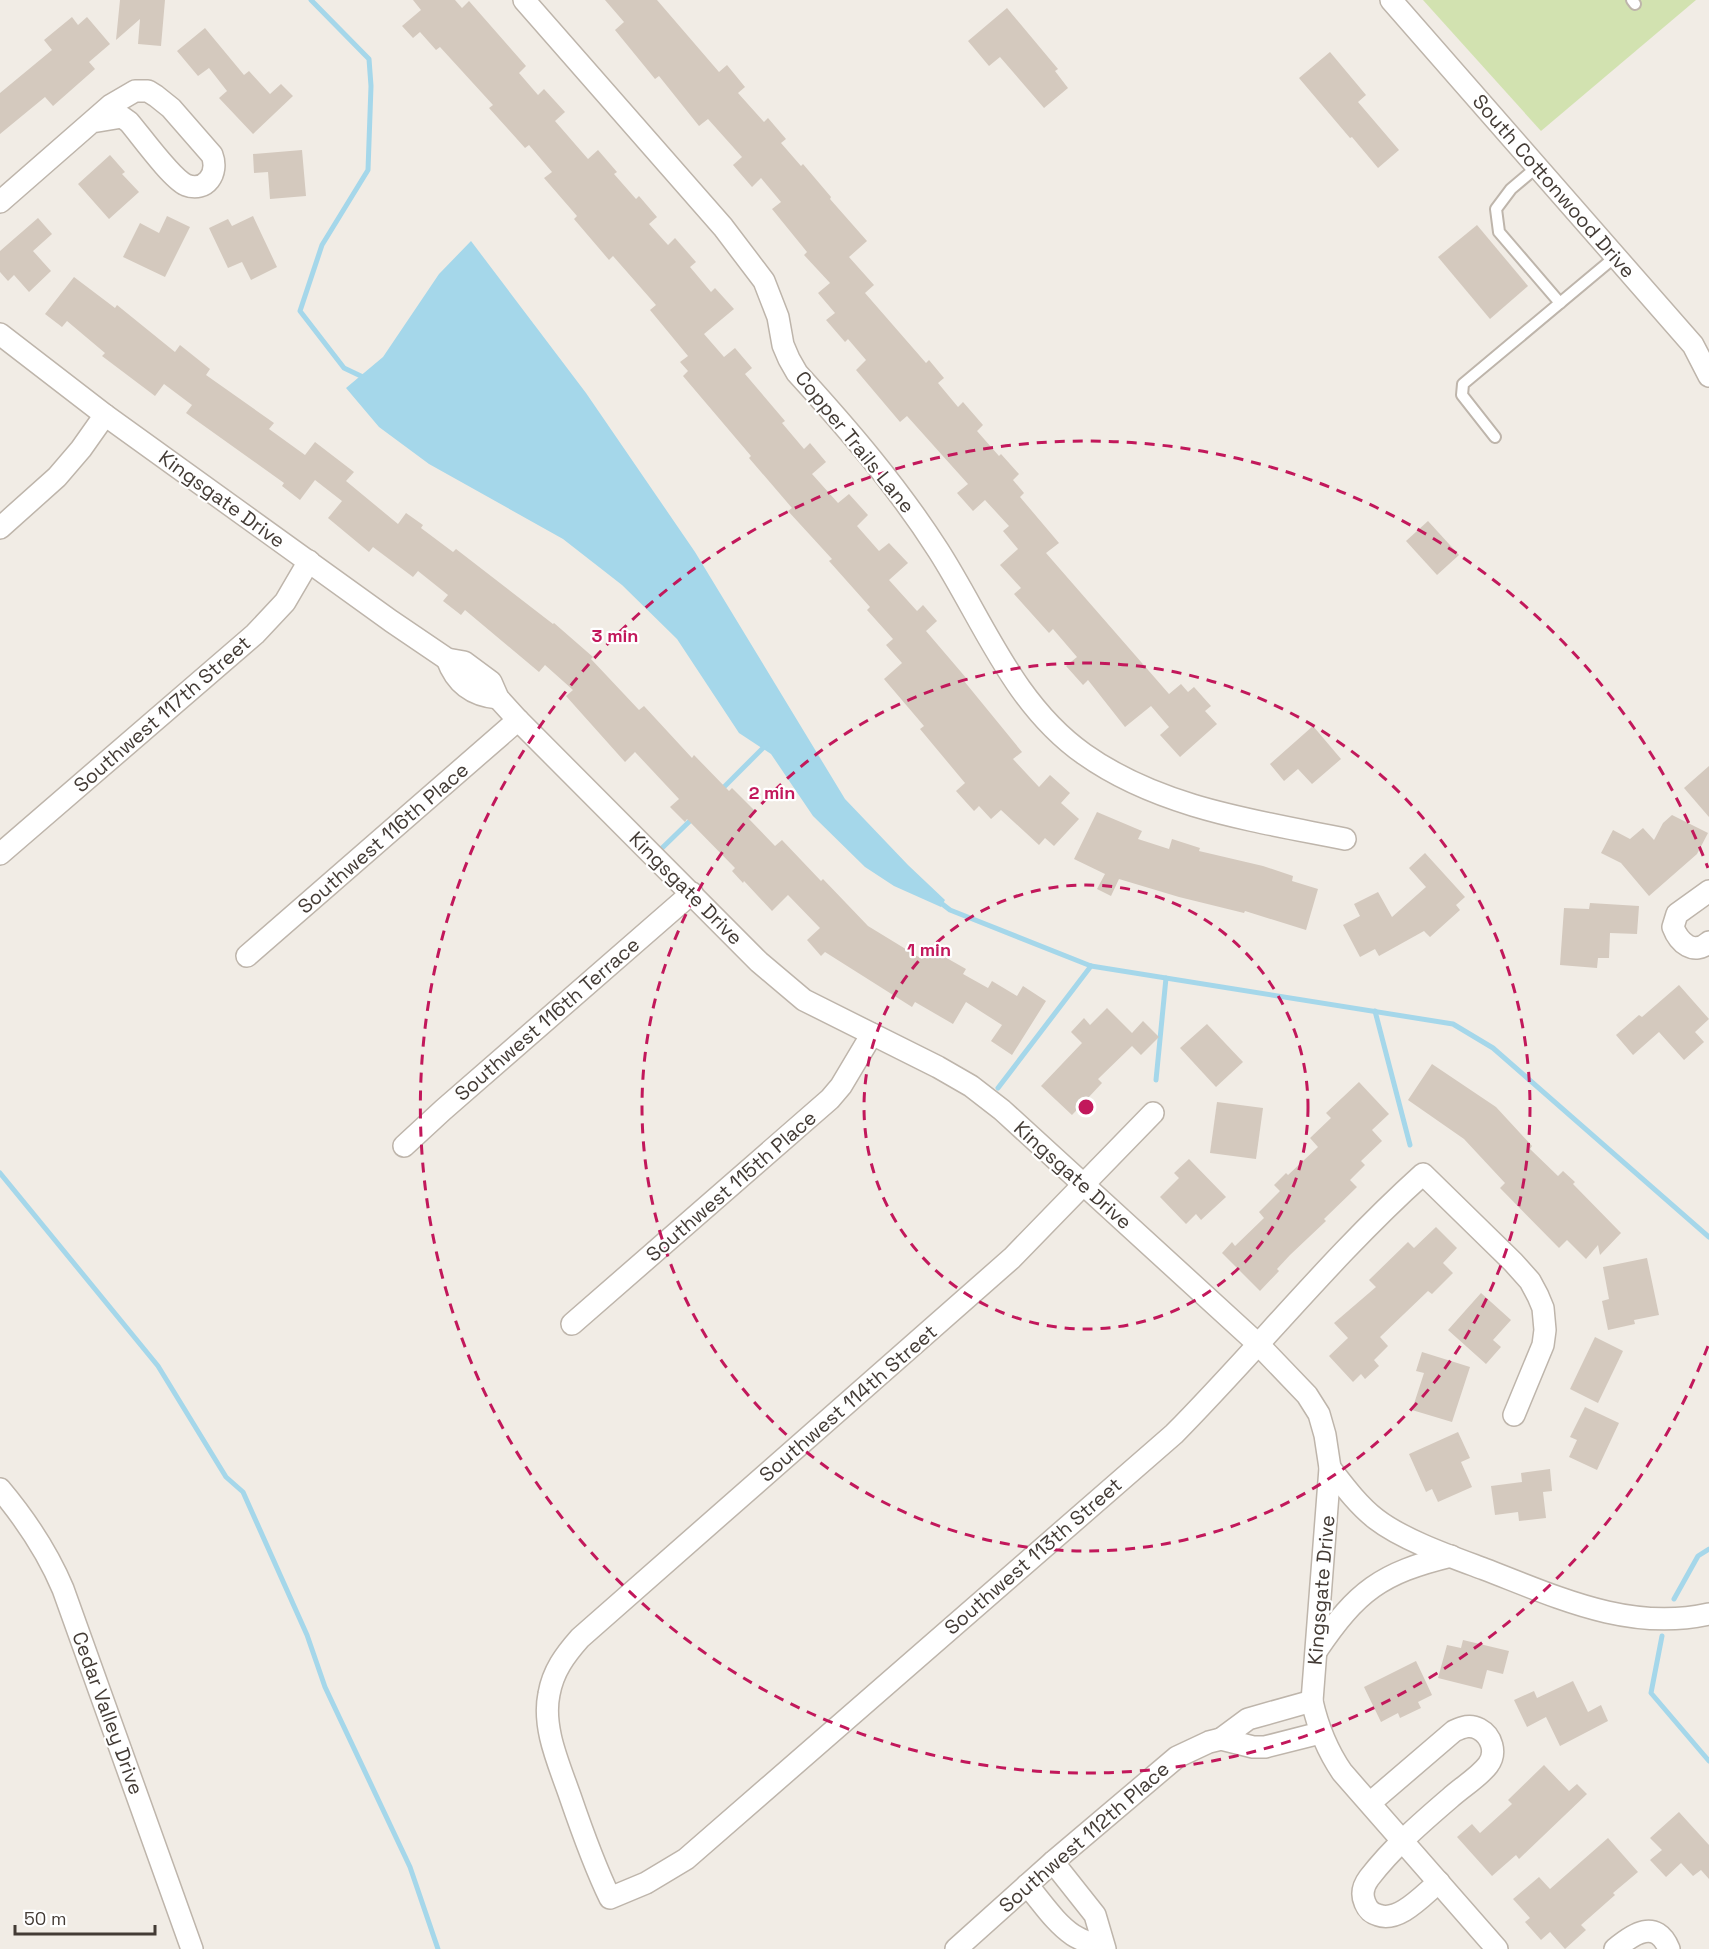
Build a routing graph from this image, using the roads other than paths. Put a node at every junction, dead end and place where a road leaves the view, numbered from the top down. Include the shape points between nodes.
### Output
1 (524, 0) edge
2 (1391, 0) edge
3 (92, 122) junction
4 (1537, 167) junction
5 (0, 202) edge
6 (1616, 257) junction
7 (1560, 303) junction
8 (0, 334) edge
9 (1709, 376) edge
10 (105, 415) junction
11 (1495, 436) dead end
12 (0, 528) edge
13 (309, 561) junction
14 (518, 720) junction
15 (1345, 839) dead end
16 (0, 854) edge
17 (1709, 891) edge
18 (692, 893) junction
19 (1709, 942) edge
20 (247, 956) dead end
21 (872, 1034) junction
22 (1153, 1113) dead end
23 (404, 1146) dead end
24 (1084, 1185) junction
25 (573, 1324) dead end
26 (1259, 1345) junction
27 (1514, 1415) dead end
28 (1330, 1468) junction
29 (0, 1489) edge
30 (1451, 1557) junction
31 (1709, 1614) edge
32 (1316, 1650) junction
33 (1312, 1701) junction
34 (1320, 1733) junction
35 (1221, 1739) junction
36 (1370, 1803) junction
37 (1403, 1841) junction
38 (1053, 1862) junction
39 (1439, 1882) junction
40 (1027, 1886) junction
41 (610, 1898) joint
42 (192, 1949) edge
43 (956, 1949) edge
44 (1104, 1949) edge
45 (1497, 1949) edge
46 (1615, 1949) edge
47 (1669, 1949) edge

1 - 15 street, Copper Trails Lane via 765,280 783,345 797,373 880,468 916,518 960,585 998,656 1040,713 1082,753 1167,797
2 - 4 street, South Cottonwood Drive
3 - 3 street via 122,117 184,184 202,185 214,171 212,155 171,108 148,91 135,91
3 - 5 street
4 - 6 street, South Cottonwood Drive
4 - 7 lane via 1511,189 1496,209 1498,232
6 - 7 lane
6 - 9 street, South Cottonwood Drive via 1694,345
7 - 11 lane via 1463,384 1462,395
8 - 10 street, Kingsgate Drive
10 - 12 street via 57,477
10 - 13 street, Kingsgate Drive
13 - 14 street, Kingsgate Drive via 447,659 453,675 480,697 498,698
13 - 16 street, Southwest 117th Street via 285,602 255,634
14 - 18 street, Kingsgate Drive
14 - 20 street, Southwest 116th Place
17 - 19 street via 1677,914 1673,927 1680,941 1692,948
18 - 21 street, Kingsgate Drive via 789,989 819,1009
18 - 23 street, Southwest 116th Terrace
21 - 24 street, Kingsgate Drive via 971,1086
21 - 25 street, Southwest 115th Place via 830,1099
22 - 24 street, Southwest 114th Street
24 - 26 street, Kingsgate Drive
24 - 41 street, Southwest 114th Street via 987,1281 580,1638 559,1664 549,1694 552,1743 593,1863
26 - 27 street, Southwest 113th Street via 1387,1206 1423,1174 1513,1262 1530,1281 1543,1308 1543,1345
26 - 28 street, Kingsgate Drive via 1307,1395 1319,1414
26 - 41 street, Southwest 113th Street via 1174,1434 705,1844 675,1867
28 - 30 street via 1376,1519
28 - 32 street, Kingsgate Drive
29 - 42 street, Cedar Valley Drive via 39,1540 63,1589
30 - 31 street via 1603,1612 1666,1620
30 - 32 street via 1404,1570 1365,1592 1339,1617
32 - 33 street, Kingsgate Drive
33 - 34 street, Kingsgate Drive
33 - 35 street, Southwest 112th Place via 1254,1716
34 - 35 street via 1265,1747
34 - 36 street, Kingsgate Drive via 1342,1773
35 - 38 street, Southwest 112th Place via 1177,1757
36 - 37 street, Kingsgate Drive
36 - 37 street via 1454,1731 1473,1726 1486,1734 1493,1749 1489,1764
37 - 39 street, Kingsgate Drive
37 - 39 street via 1364,1888 1367,1909 1387,1917 1396,1915
38 - 40 street, Southwest 112th Place
38 - 44 street via 1095,1915
39 - 45 street, Kingsgate Drive
40 - 43 street, Southwest 112th Place
40 - 44 street via 1066,1930
46 - 47 street via 1629,1937 1647,1930 1664,1939

